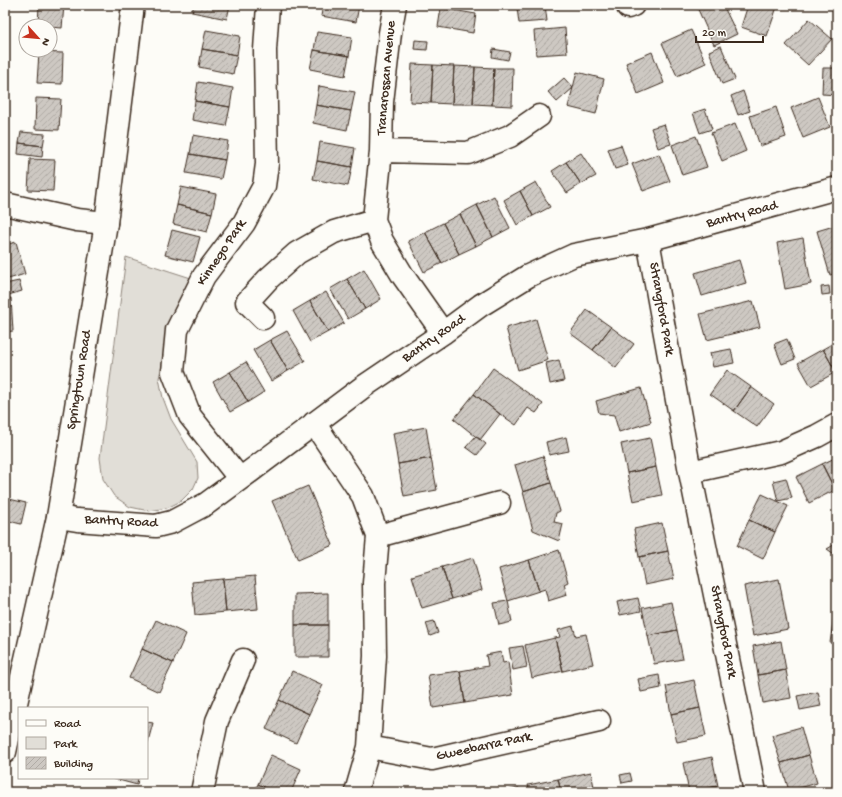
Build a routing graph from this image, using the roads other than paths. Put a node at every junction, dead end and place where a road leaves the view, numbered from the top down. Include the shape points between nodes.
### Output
1 (133, 5) edge
2 (268, 5) edge
3 (395, 5) edge
4 (539, 116) dead end
5 (381, 151) junction
6 (837, 188) edge
7 (5, 204) edge
8 (374, 220) junction
9 (106, 223) junction
10 (648, 240) junction
11 (263, 318) dead end
12 (443, 333) junction
13 (314, 423) junction
14 (837, 425) edge
15 (690, 472) junction
16 (240, 479) junction
17 (498, 503) dead end
18 (58, 516) junction
19 (378, 536) junction
20 (243, 660) dead end
21 (599, 721) dead end
22 (8, 726) edge
23 (369, 747) junction
24 (5, 752) edge
25 (202, 792) edge
26 (356, 792) edge
27 (755, 792) edge

1 - 9 street, Springtown Road
2 - 16 street, Kinnego Park via 265,50 267,164 264,186 244,223 204,276 177,330 173,372 190,416
3 - 5 street, Tranarossan Avenue via 382,102
4 - 5 street, Tranarossan Avenue via 510,136 468,153
5 - 8 street, Tranarossan Avenue
6 - 10 street, Bantry Road
7 - 9 street via 77,220
8 - 11 street via 334,232 297,253 247,302
8 - 12 street, Tranarossan Avenue via 382,241 403,276
9 - 18 street, Springtown Road
10 - 12 street, Bantry Road via 574,255 528,276 481,305
10 - 15 street, Strangford Park
12 - 13 street, Bantry Road
13 - 16 street, Bantry Road
13 - 19 street via 363,496
14 - 15 street via 781,452
15 - 27 street, Strangford Park
16 - 18 street, Bantry Road via 206,504 172,522 156,526 77,520
17 - 19 street
18 - 22 street, Springtown Road
19 - 23 street
20 - 25 street via 217,721
21 - 23 street, Gweebarra Park via 432,759
22 - 24 street, Springtown Road
23 - 26 street

